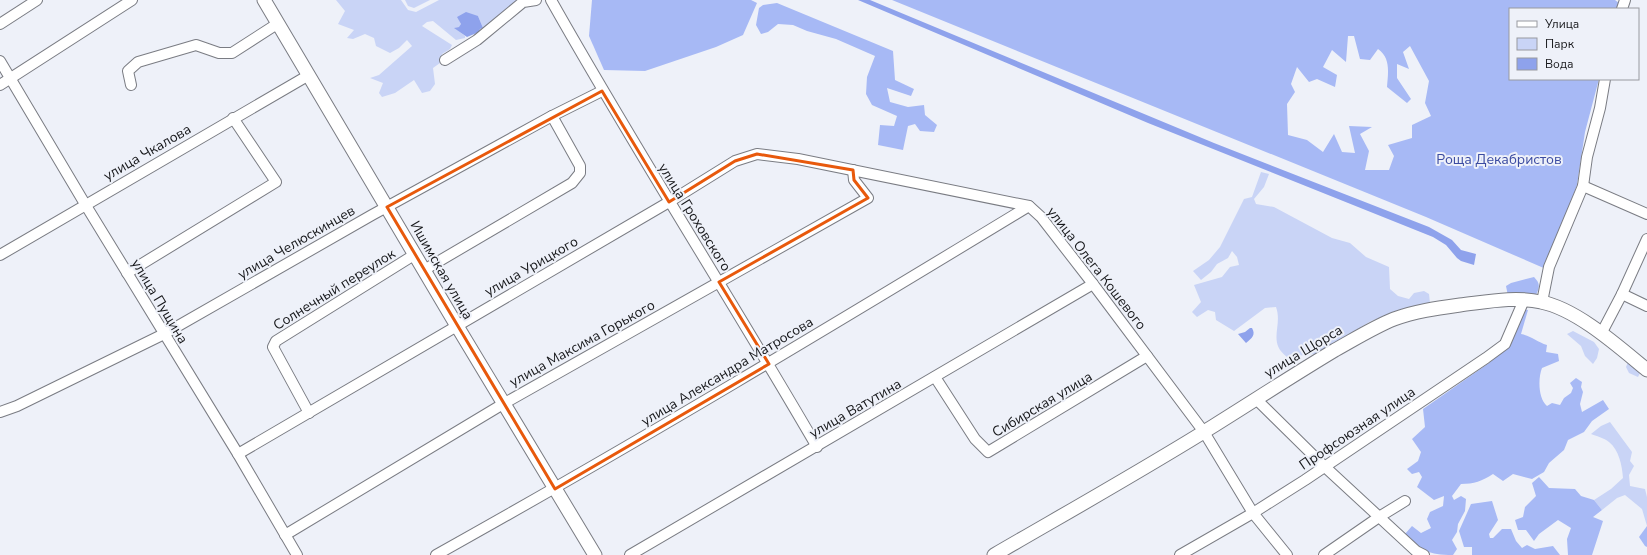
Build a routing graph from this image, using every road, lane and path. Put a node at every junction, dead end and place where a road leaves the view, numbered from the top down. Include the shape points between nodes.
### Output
1 (37, 0) edge
2 (132, 0) edge
3 (264, 0) edge
4 (536, 0) edge
5 (551, 0) edge
6 (0, 24) edge
7 (277, 24) junction
8 (445, 60) dead end
9 (0, 61) edge
10 (308, 75) junction
11 (10, 78) junction
12 (1605, 80) edge
13 (0, 85) edge
14 (131, 85) dead end
15 (602, 91) junction
16 (552, 116) junction
17 (233, 118) junction
18 (757, 154) joint
19 (853, 170) junction
20 (1582, 186) junction
21 (669, 202) junction
22 (85, 204) junction
23 (1029, 206) junction
24 (387, 207) junction
25 (1647, 214) edge
26 (1647, 239) edge
27 (0, 255) edge
28 (414, 255) junction
29 (424, 270) junction
30 (127, 274) junction
31 (719, 282) junction
32 (1093, 284) junction
33 (1622, 294) junction
34 (1524, 300) junction
35 (1542, 302) junction
36 (1647, 306) edge
37 (457, 326) junction
38 (164, 334) junction
39 (1601, 334) junction
40 (1148, 356) junction
41 (769, 364) junction
42 (1647, 370) edge
43 (935, 377) junction
44 (1256, 399) junction
45 (503, 404) junction
46 (0, 412) edge
47 (309, 413) junction
48 (1204, 432) junction
49 (817, 447) junction
50 (238, 454) junction
51 (1324, 466) junction
52 (555, 489) junction
53 (1405, 501) dead end
54 (1253, 512) junction
55 (1379, 517) junction
56 (285, 534) junction
57 (999, 554) edge
58 (297, 555) edge
59 (436, 555) edge
60 (595, 555) edge
61 (630, 555) edge
62 (1180, 555) edge
63 (1288, 555) edge
64 (1324, 555) edge
65 (1424, 555) edge

1 - 6 street
2 - 11 street
3 - 7 main road, Ишимская улица
4 - 8 street via 523,2 477,40
5 - 15 street, улица Гроховского
7 - 10 main road, Ишимская улица
7 - 14 street via 232,53 219,53 196,45 138,62 128,70
9 - 11 street, улица Пущина
10 - 17 street, улица Чкалова
10 - 24 main road, Ишимская улица
11 - 13 street
11 - 22 street, улица Пущина
12 - 20 street
15 - 16 street, улица Челюскинцев
15 - 21 street, улица Гроховского
16 - 24 street, улица Челюскинцев
16 - 29 street via 580,166 580,173 572,183
17 - 22 street, улица Чкалова
17 - 30 street via 276,182
18 - 19 street, улица Олега Кошевого
18 - 21 street, улица Урицкого via 735,161
19 - 23 street, улица Олега Кошевого
19 - 31 street, улица Максима Горького via 854,180 868,198
20 - 25 street
20 - 35 street via 1549,267
21 - 31 street, улица Гроховского
21 - 37 street, улица Урицкого
22 - 27 street, улица Чкалова
22 - 30 street, улица Пущина
23 - 32 street, улица Олега Кошевого
23 - 41 street, улица Александра Матросова
24 - 28 main road, Ишимская улица
24 - 38 street, улица Челюскинцев
26 - 33 street
28 - 29 main road, Ишимская улица
28 - 47 street, Солнечный переулок via 276,341 272,347
29 - 37 main road, Ишимская улица
30 - 38 street, улица Пущина
31 - 41 street, улица Гроховского
31 - 45 street, улица Максима Горького
32 - 40 street, улица Олега Кошевого
32 - 43 street, улица Ватутина
33 - 36 street
33 - 39 street
34 - 35 main road, улица Щорса
34 - 44 main road, улица Щорса via 1426,310 1396,318 1372,329
34 - 51 street, Профсоюзная улица via 1505,344 1356,447
35 - 39 main road, улица Щорса via 1574,315
37 - 45 main road, Ишимская улица
37 - 47 street, улица Урицкого
38 - 46 street, улица Челюскинцев
38 - 50 street, улица Пущина
39 - 42 main road, улица Щорса
40 - 43 street, Сибирская улица via 988,452 975,439
40 - 48 street, улица Олега Кошевого
41 - 49 street, улица Гроховского
41 - 52 street, улица Александра Матросова
43 - 49 street, улица Ватутина
44 - 48 main road, улица Щорса
44 - 51 street
45 - 52 main road, Ишимская улица
45 - 56 street, улица Максима Горького
47 - 50 street, улица Урицкого
48 - 54 street, улица Олега Кошевого
48 - 57 main road, улица Щорса
49 - 61 street, улица Ватутина
50 - 56 street, улица Пущина
51 - 54 street, Профсоюзная улица
51 - 55 street
52 - 59 street, улица Александра Матросова
52 - 60 main road, Ишимская улица
53 - 55 street
54 - 62 street, Профсоюзная улица
54 - 63 street, улица Олега Кошевого
55 - 64 street
55 - 65 street via 1416,551
56 - 58 street, улица Пущина

